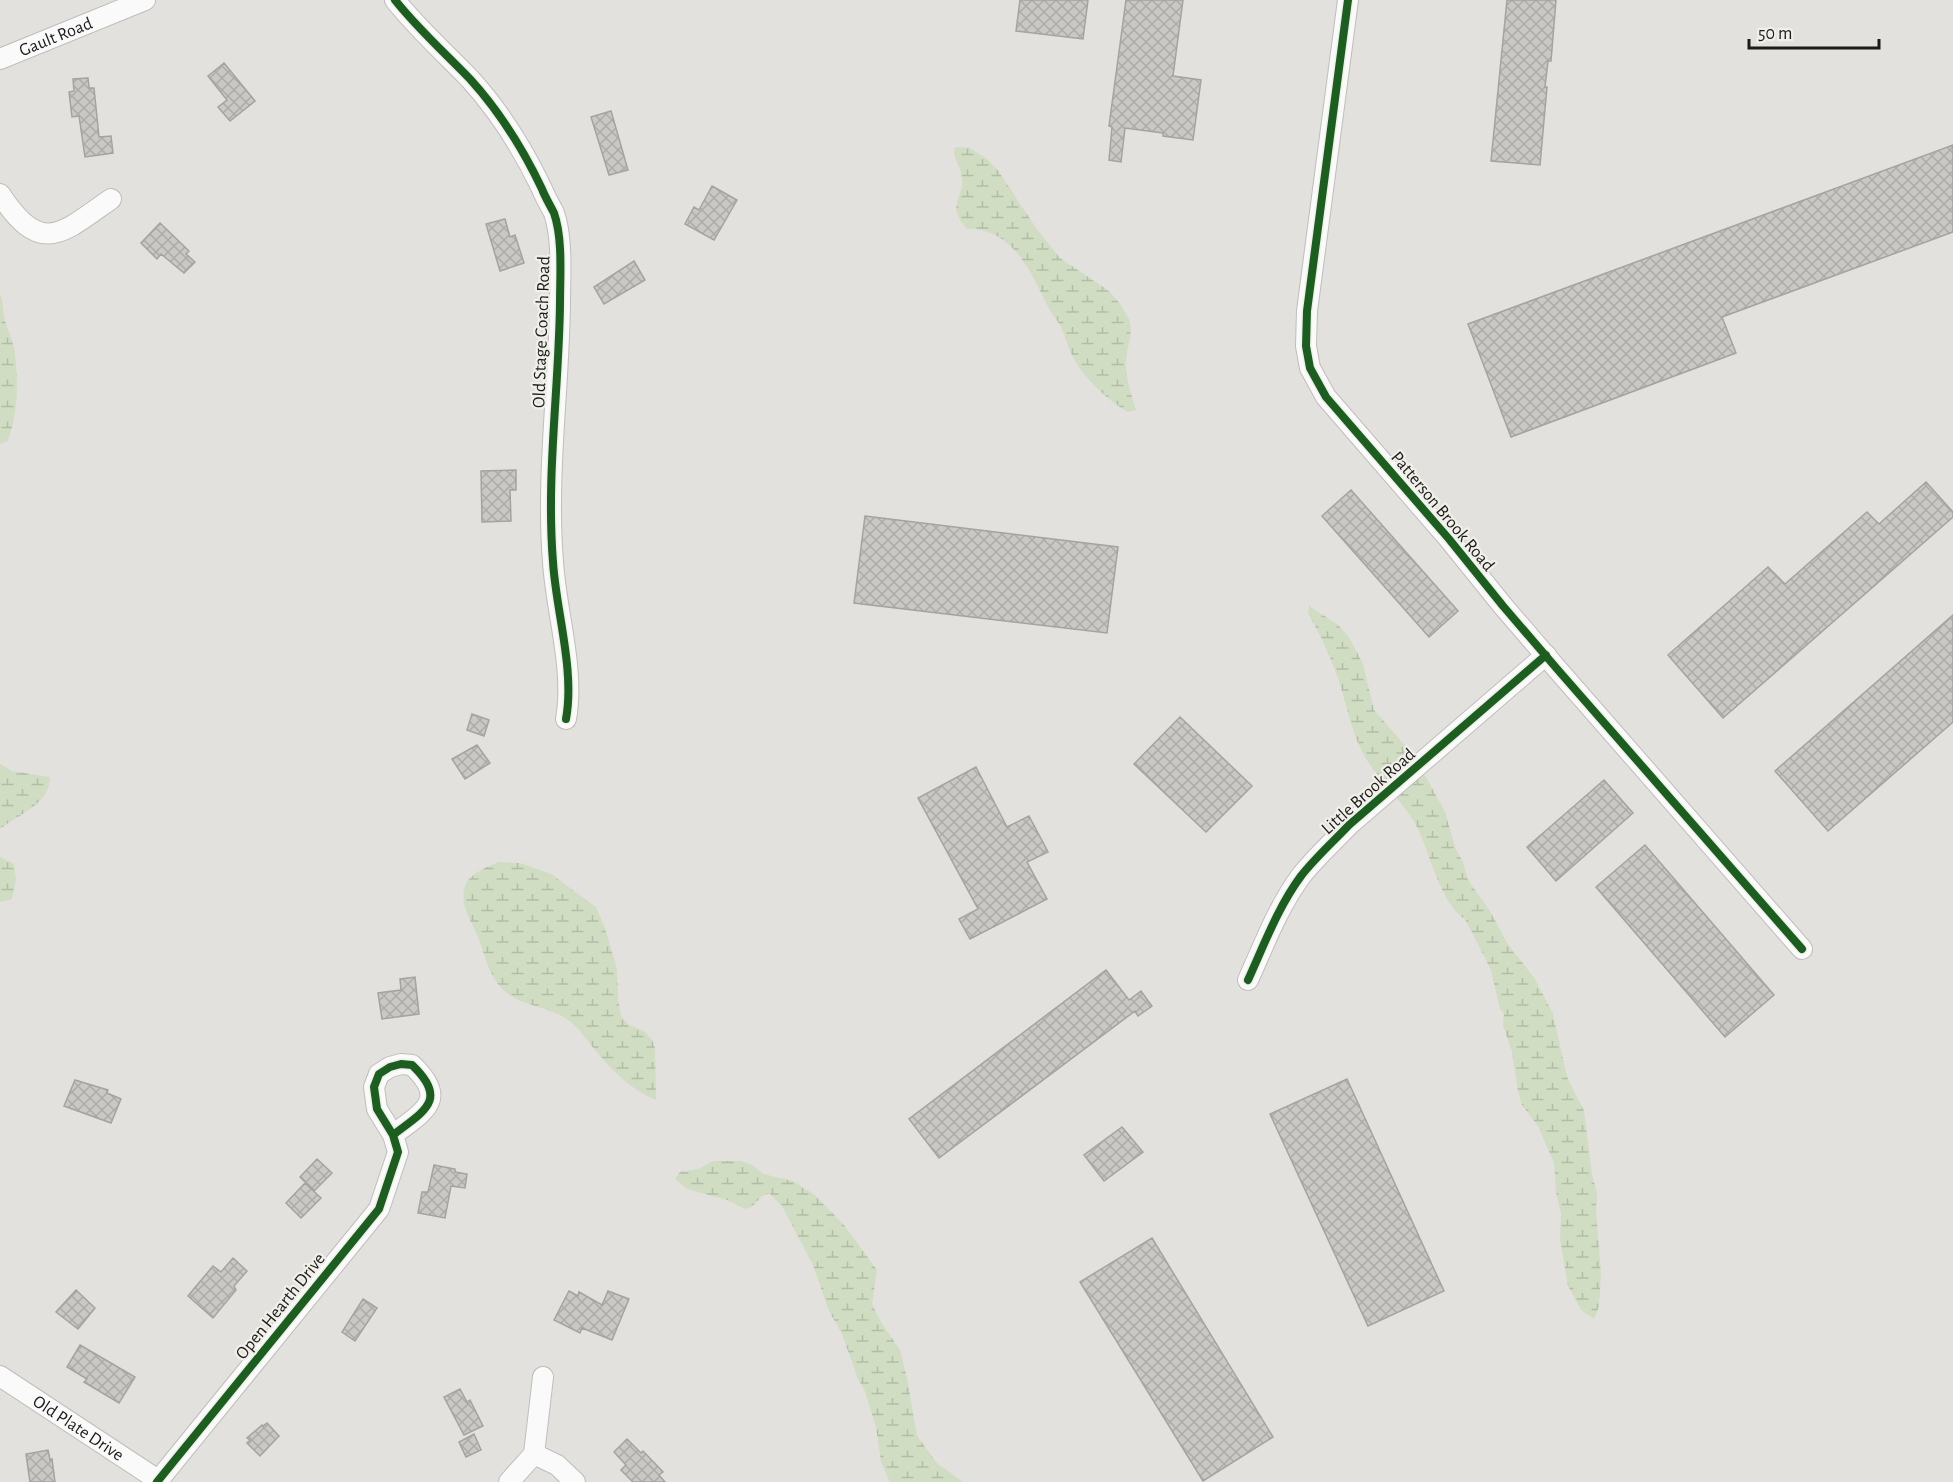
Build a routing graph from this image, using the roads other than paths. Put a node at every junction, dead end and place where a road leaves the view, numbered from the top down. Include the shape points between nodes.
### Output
1 (145, 0) edge
2 (395, 0) edge
3 (1348, 0) edge
4 (0, 59) edge
5 (0, 194) edge
6 (111, 199) dead end
7 (1546, 655) junction
8 (566, 719) dead end
9 (1802, 949) dead end
10 (1248, 980) dead end
11 (393, 1135) dead end
12 (0, 1376) edge
13 (543, 1377) dead end
14 (534, 1454) junction
15 (157, 1481) edge
16 (509, 1482) edge
17 (575, 1482) edge

1 - 4 street, Gault Road
2 - 8 street, Old Stage Coach Road via 502,117 529,160 554,213 560,326 551,468 552,528 569,703
3 - 7 street, Patterson Brook Road via 1307,311 1310,368 1326,397
5 - 6 street via 21,221 31,229 49,234 68,229
7 - 9 street, Patterson Brook Road
7 - 10 street, Little Brook Road via 1319,855 1286,900
11 - 15 street, Open Hearth Drive via 398,1152 379,1209
12 - 15 street, Old Plate Drive
13 - 14 street
14 - 16 street
14 - 17 street via 557,1465

